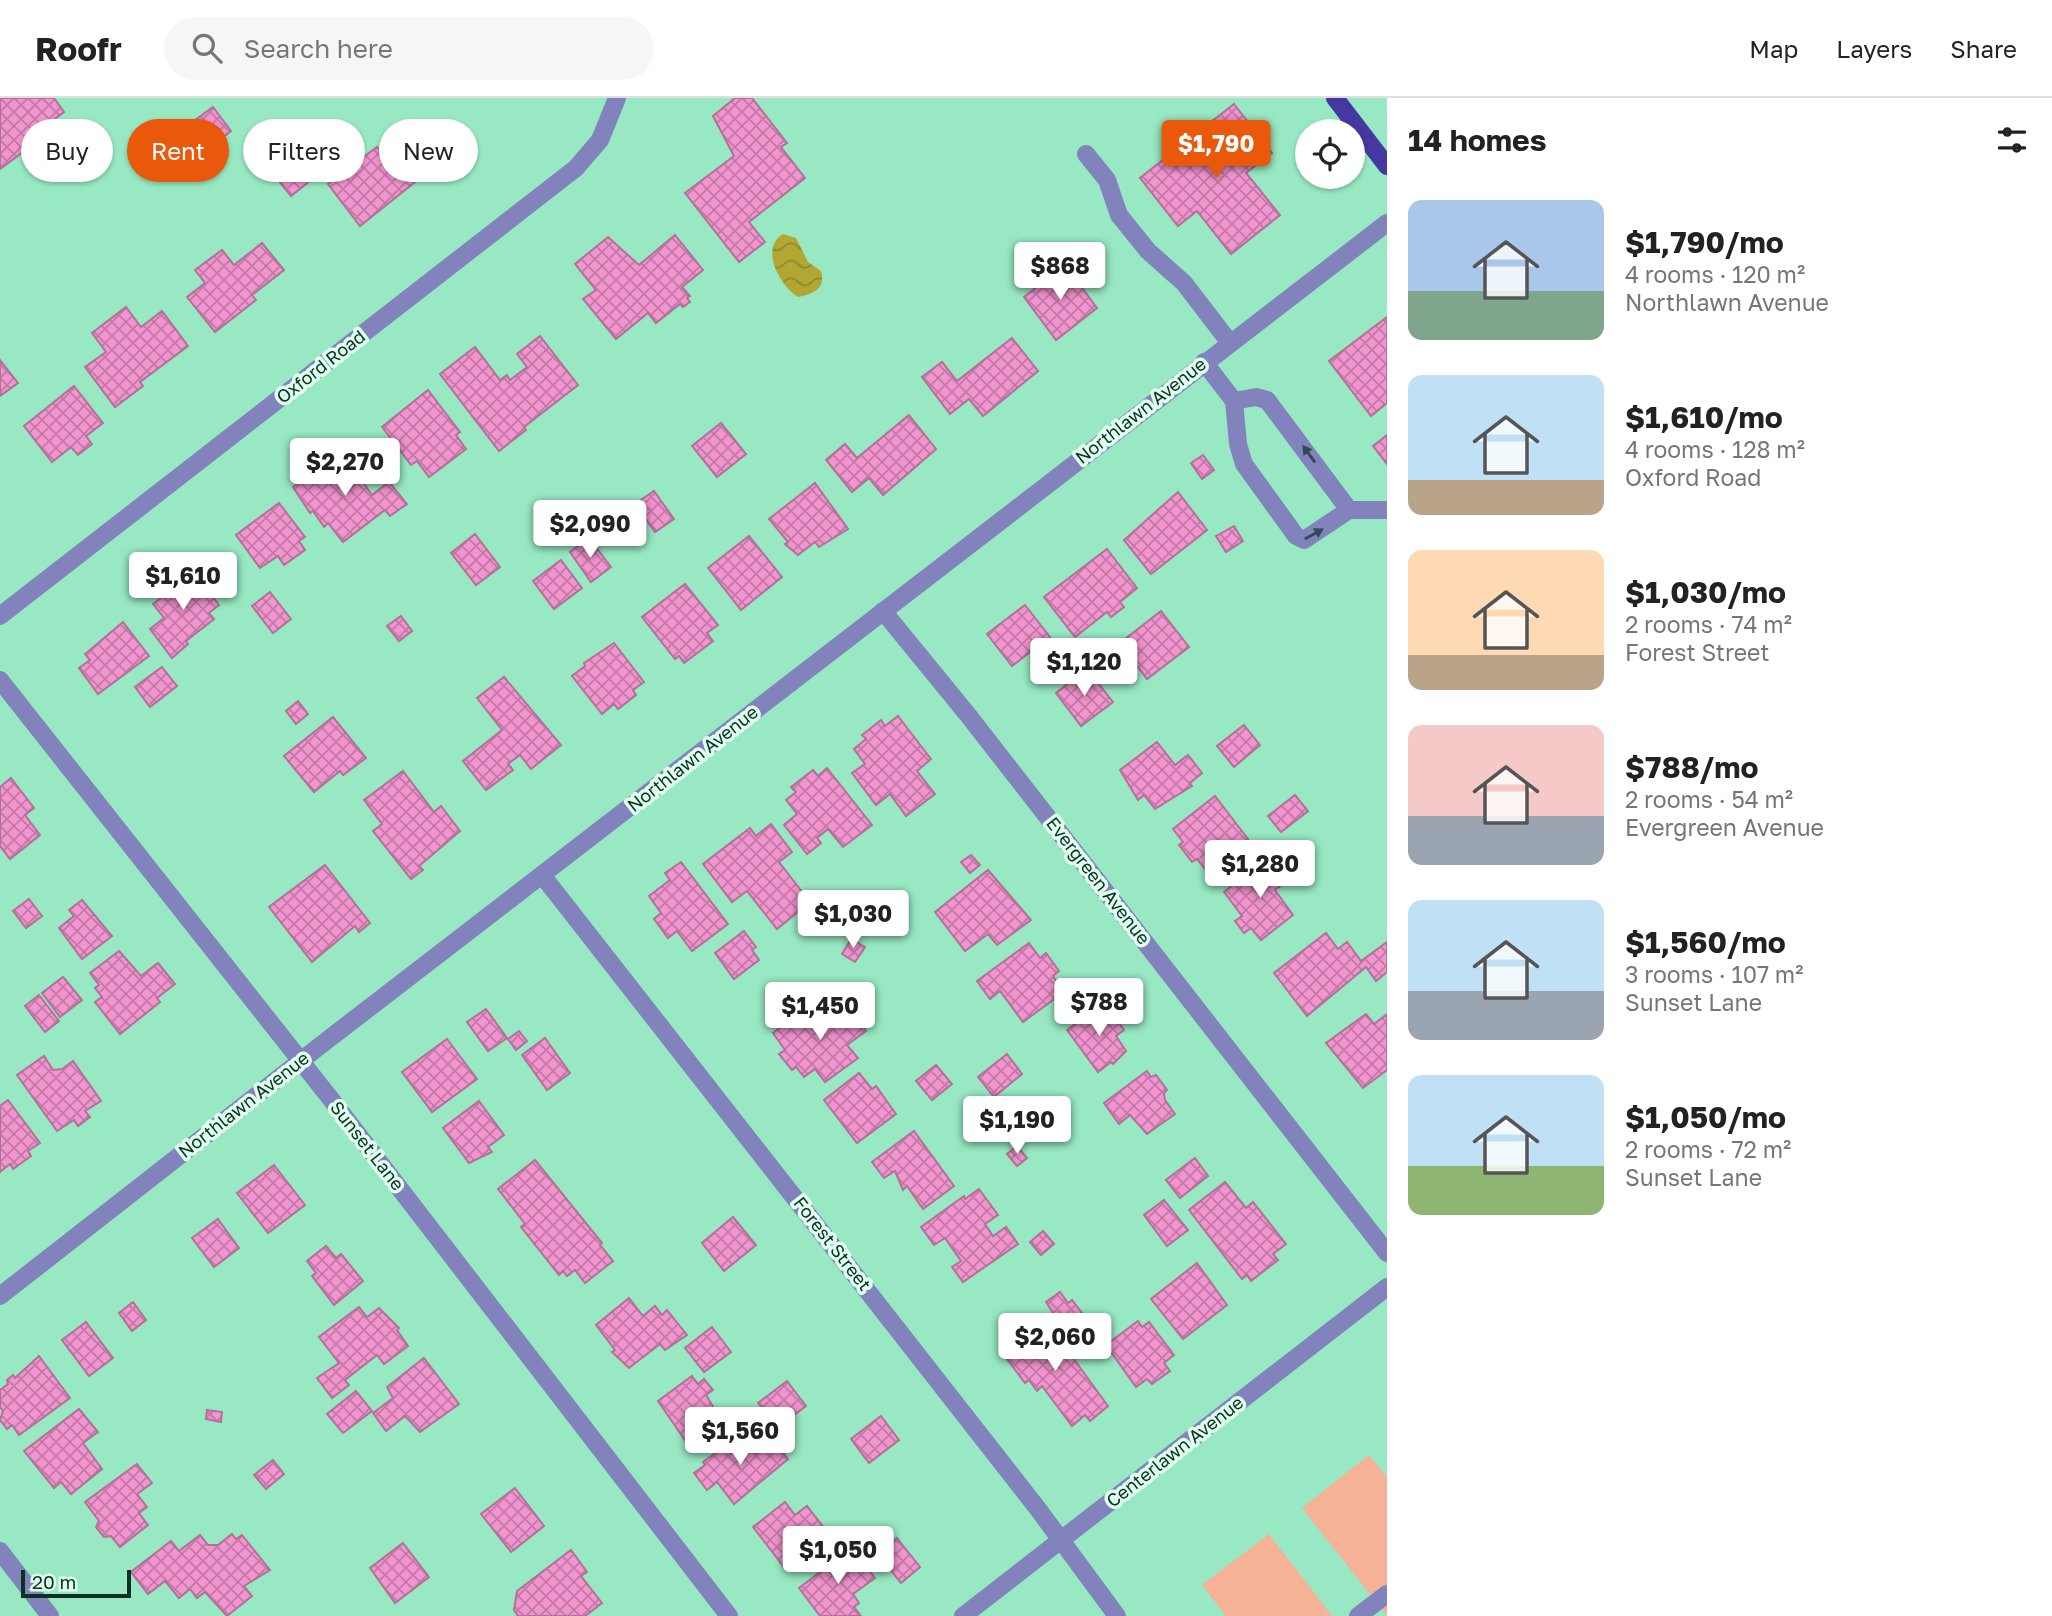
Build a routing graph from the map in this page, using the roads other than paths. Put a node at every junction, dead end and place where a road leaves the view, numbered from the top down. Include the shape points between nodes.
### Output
1 (617, 98) edge
2 (1335, 98) edge
3 (1086, 154) dead end
4 (1387, 166) edge
5 (1387, 223) edge
6 (1230, 343) junction
7 (1205, 362) junction
8 (1234, 401) junction
9 (1349, 510) junction
10 (1387, 510) edge
11 (883, 611) junction
12 (0, 616) edge
13 (0, 680) edge
14 (542, 875) junction
15 (300, 1061) junction
16 (1387, 1254) edge
17 (1387, 1287) edge
18 (0, 1296) edge
19 (1060, 1539) junction
20 (0, 1551) edge
21 (1387, 1594) edge
22 (50, 1616) edge
23 (729, 1616) edge
24 (963, 1616) edge
25 (1117, 1616) edge
26 (1358, 1616) edge

1 - 12 street, Oxford Road via 600,140 576,168
2 - 4 main road
3 - 6 street via 1107,180 1119,215 1147,251 1184,283
5 - 6 street, Northlawn Avenue
6 - 7 street, Northlawn Avenue
7 - 8 street
7 - 11 street, Northlawn Avenue
9 -> 8 street via 1267,400
8 -> 9 street via 1244,464 1296,536 1312,537
9 - 10 street
11 - 14 street, Northlawn Avenue
11 - 16 street, Evergreen Avenue
13 - 15 street, Sunset Lane
14 - 15 street, Northlawn Avenue
14 - 19 street, Forest Street
15 - 18 street, Northlawn Avenue
15 - 23 street, Sunset Lane
17 - 19 street, Centerlawn Avenue
19 - 24 street, Centerlawn Avenue
19 - 25 street, Forest Street
20 - 22 street
21 - 26 street

